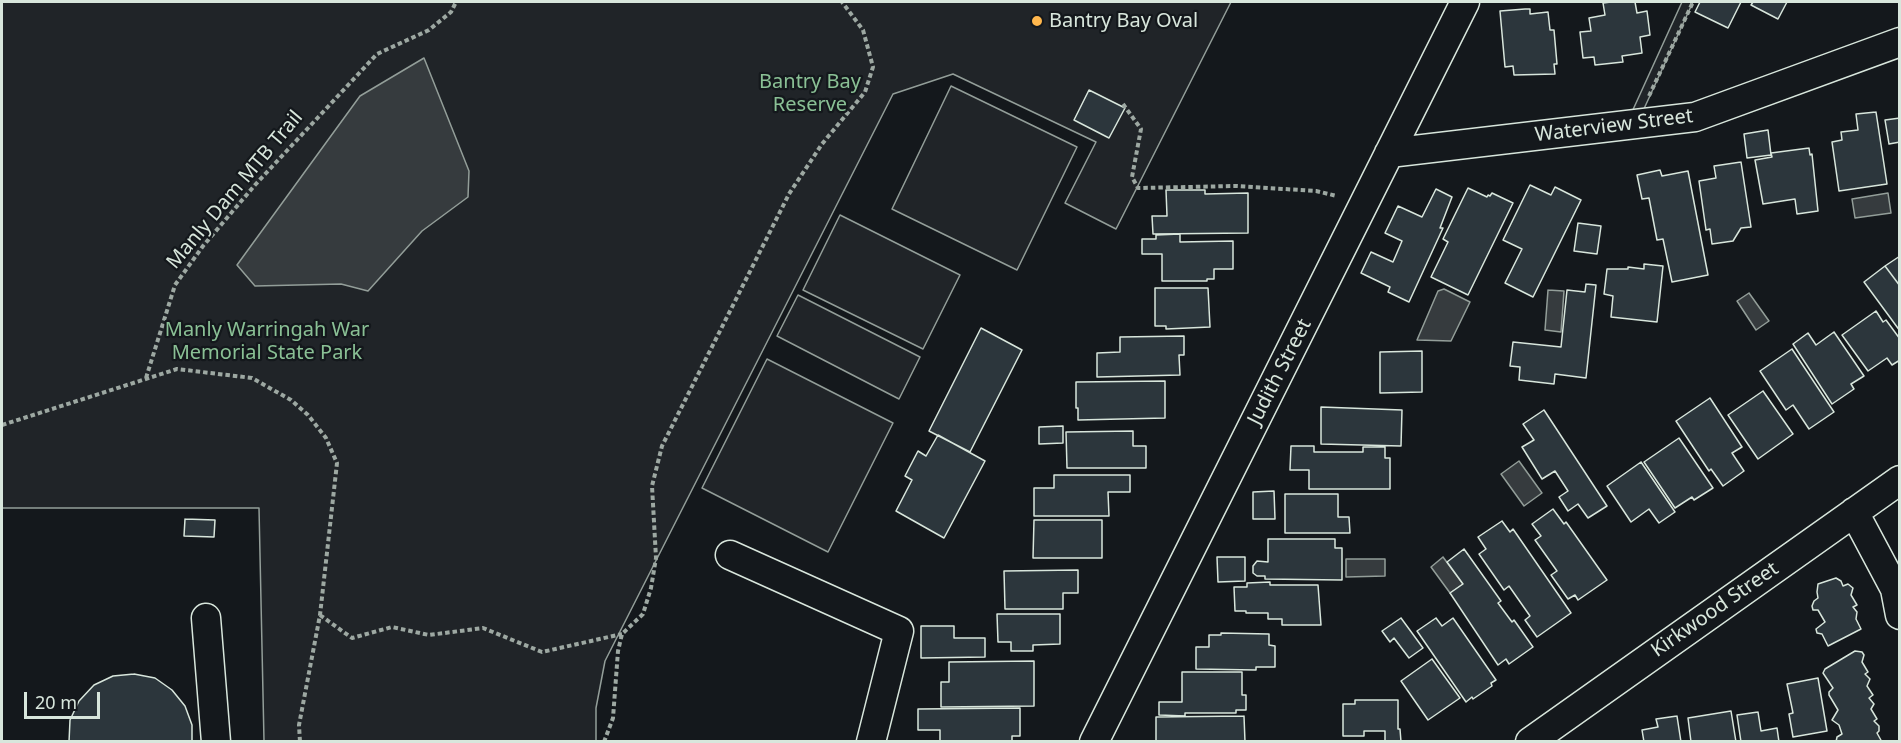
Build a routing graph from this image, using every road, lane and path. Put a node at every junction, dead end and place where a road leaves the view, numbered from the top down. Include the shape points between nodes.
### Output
1 (456, 2) edge
2 (842, 2) edge
3 (1465, 2) edge
4 (1693, 2) edge
5 (1899, 42) edge
6 (1123, 104) dead end
7 (1637, 124) junction
8 (1389, 153) junction
9 (1362, 208) junction
10 (146, 379) junction
11 (2, 425) edge
12 (1899, 480) edge
13 (1854, 512) junction
14 (730, 555) dead end
15 (320, 615) junction
16 (1899, 615) edge
17 (206, 618) dead end
18 (622, 634) junction
19 (216, 741) edge
20 (300, 741) edge
21 (604, 741) edge
22 (871, 741) edge
23 (1094, 741) edge
24 (1530, 741) edge

1 - 10 path, Manly Dam MTB Trail via 451,12 429,30 377,54 203,246 175,285
2 - 18 path via 863,30 873,67 865,92 822,144 789,194 662,446 652,486 656,558 651,588 643,614
3 - 8 street, Judith Street
4 - 7 path
5 - 7 street, Waterview Street via 1695,117
6 - 9 path via 1141,129 1132,177 1138,188 1236,186 1316,191
7 - 8 street, Waterview Street
8 - 9 street, Judith Street
9 - 23 street, Judith Street
10 - 11 path
10 - 15 path via 177,369 252,378 291,400 326,438 336,463
12 - 13 street, Kirkwood Street
13 - 16 street via 1895,589
13 - 24 street, Kirkwood Street
14 - 22 street via 899,631
15 - 18 path via 352,638 392,627 429,635 483,628 542,652
15 - 20 path via 299,725
17 - 19 street
18 - 21 path via 613,718

